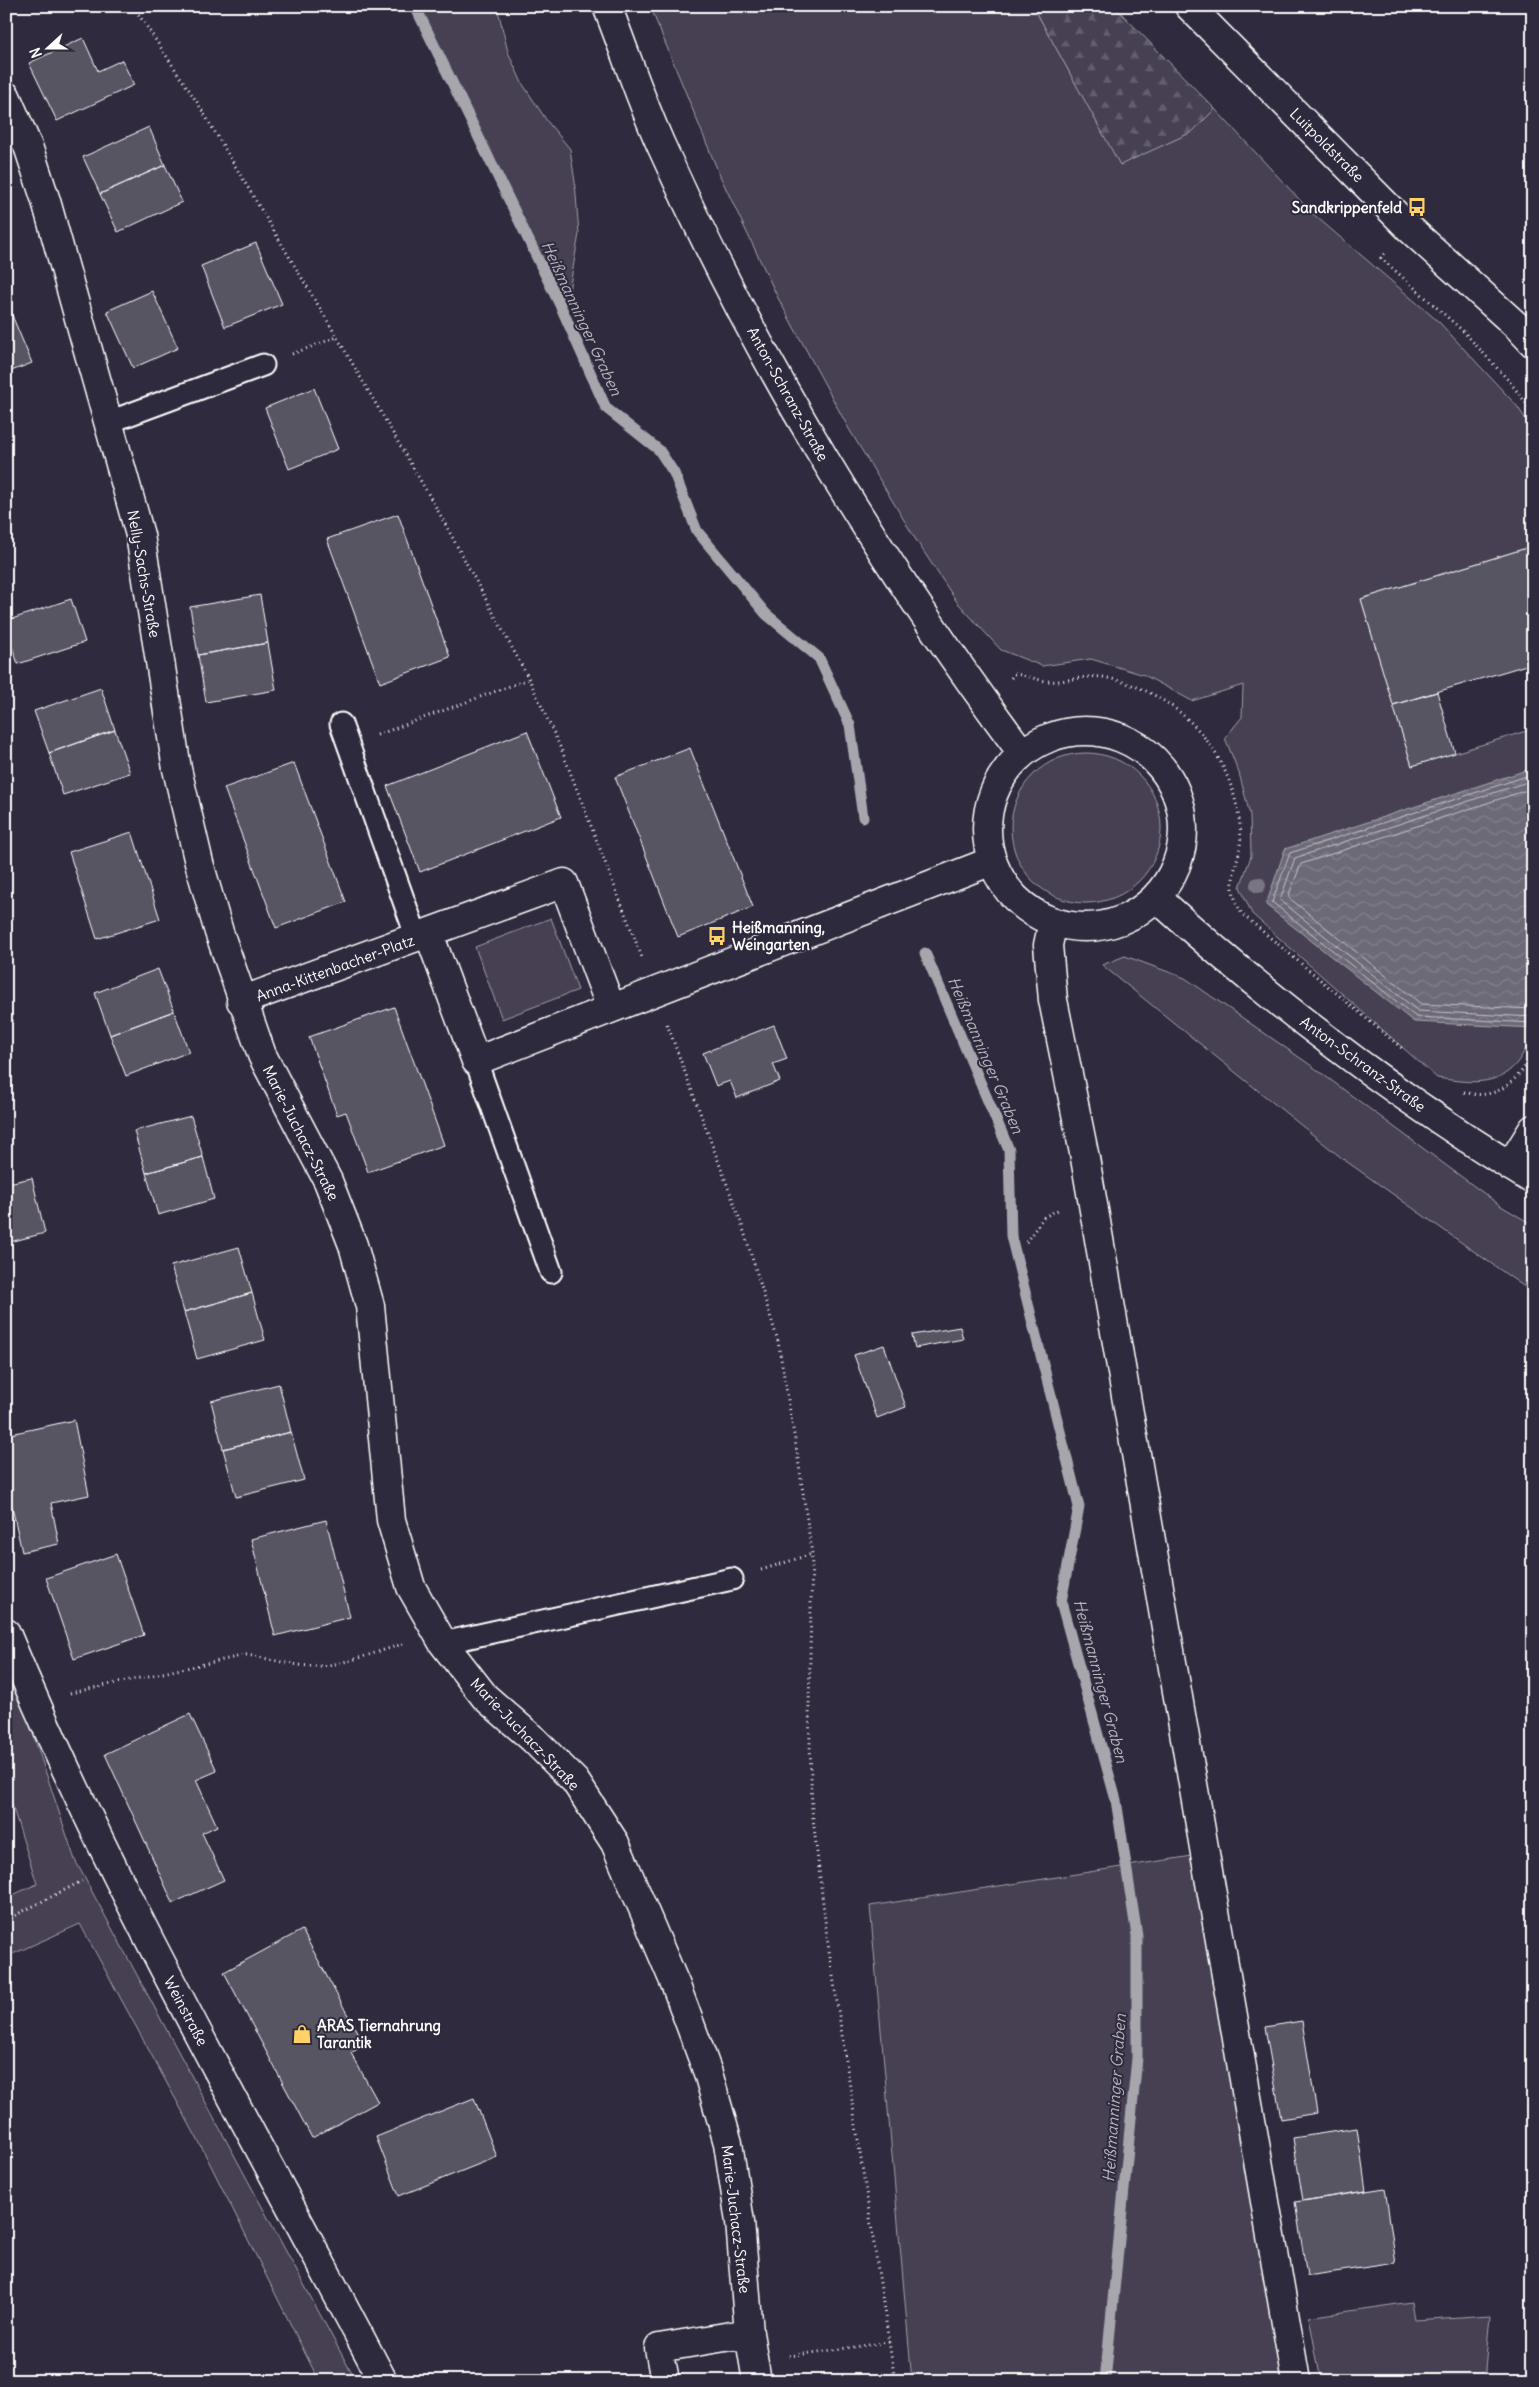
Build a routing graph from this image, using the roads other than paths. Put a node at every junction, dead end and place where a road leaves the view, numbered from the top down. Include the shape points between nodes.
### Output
1 (607, 6) edge
2 (1189, 6) edge
3 (6, 96) edge
4 (1528, 328) edge
5 (263, 365) road end
6 (109, 422) junction
7 (341, 724) dead end
8 (1022, 753) junction
9 (992, 860) junction
10 (1156, 897) junction
11 (1053, 922) junction
12 (423, 936) junction
13 (242, 1002) junction
14 (611, 1008) junction
15 (476, 1060) junction
16 (1533, 1129) edge
17 (1522, 1173) edge
18 (551, 1272) dead end
19 (732, 1579) road end
20 (6, 1633) edge
21 (440, 1638) junction
22 (749, 2333) junction
23 (755, 2371) edge
24 (383, 2381) edge
25 (664, 2381) edge
26 (1296, 2381) edge

1 - 8 street, Anton-Schranz-Straße via 660,141 755,338 852,507 897,577
2 - 4 street, Luitpoldstraße via 1410,229
3 - 6 street, Nelly-Sachs-Straße via 29,148 46,201
5 - 6 lane
6 - 13 street, Nelly-Sachs-Straße via 140,535 179,779 199,863
7 - 12 lane
8 - 9 street via 1004,773 993,793 987,815 987,838
8 - 10 street via 1039,741 1064,732 1089,730 1114,735 1138,746 1158,762 1174,786 1183,815 1182,845 1173,872
9 - 11 street via 1002,881 1016,898
9 - 14 street
10 - 11 street via 1134,914 1108,925 1080,927
10 - 17 street, Anton-Schranz-Straße via 1330,1043
11 - 26 street via 1048,945 1053,1000 1092,1200
12 - 13 street, Anna-Kittenbacher-Platz
12 - 14 street, Anna-Kittenbacher-Platz via 564,883
12 - 15 street, Anna-Kittenbacher-Platz
13 - 21 street, Marie-Juchacz-Straße via 262,1055 328,1181 352,1245 370,1306 391,1520 410,1587
14 - 15 street
15 - 18 lane
16 - 17 street
19 - 21 lane
20 - 24 street, Weinstraße via 105,1854 186,2015
21 - 22 street, Marie-Juchacz-Straße via 485,1697 575,1781 615,1843 676,1986 716,2099 728,2143 740,2222
22 - 23 street, Marie-Juchacz-Straße
22 - 25 street via 659,2348

